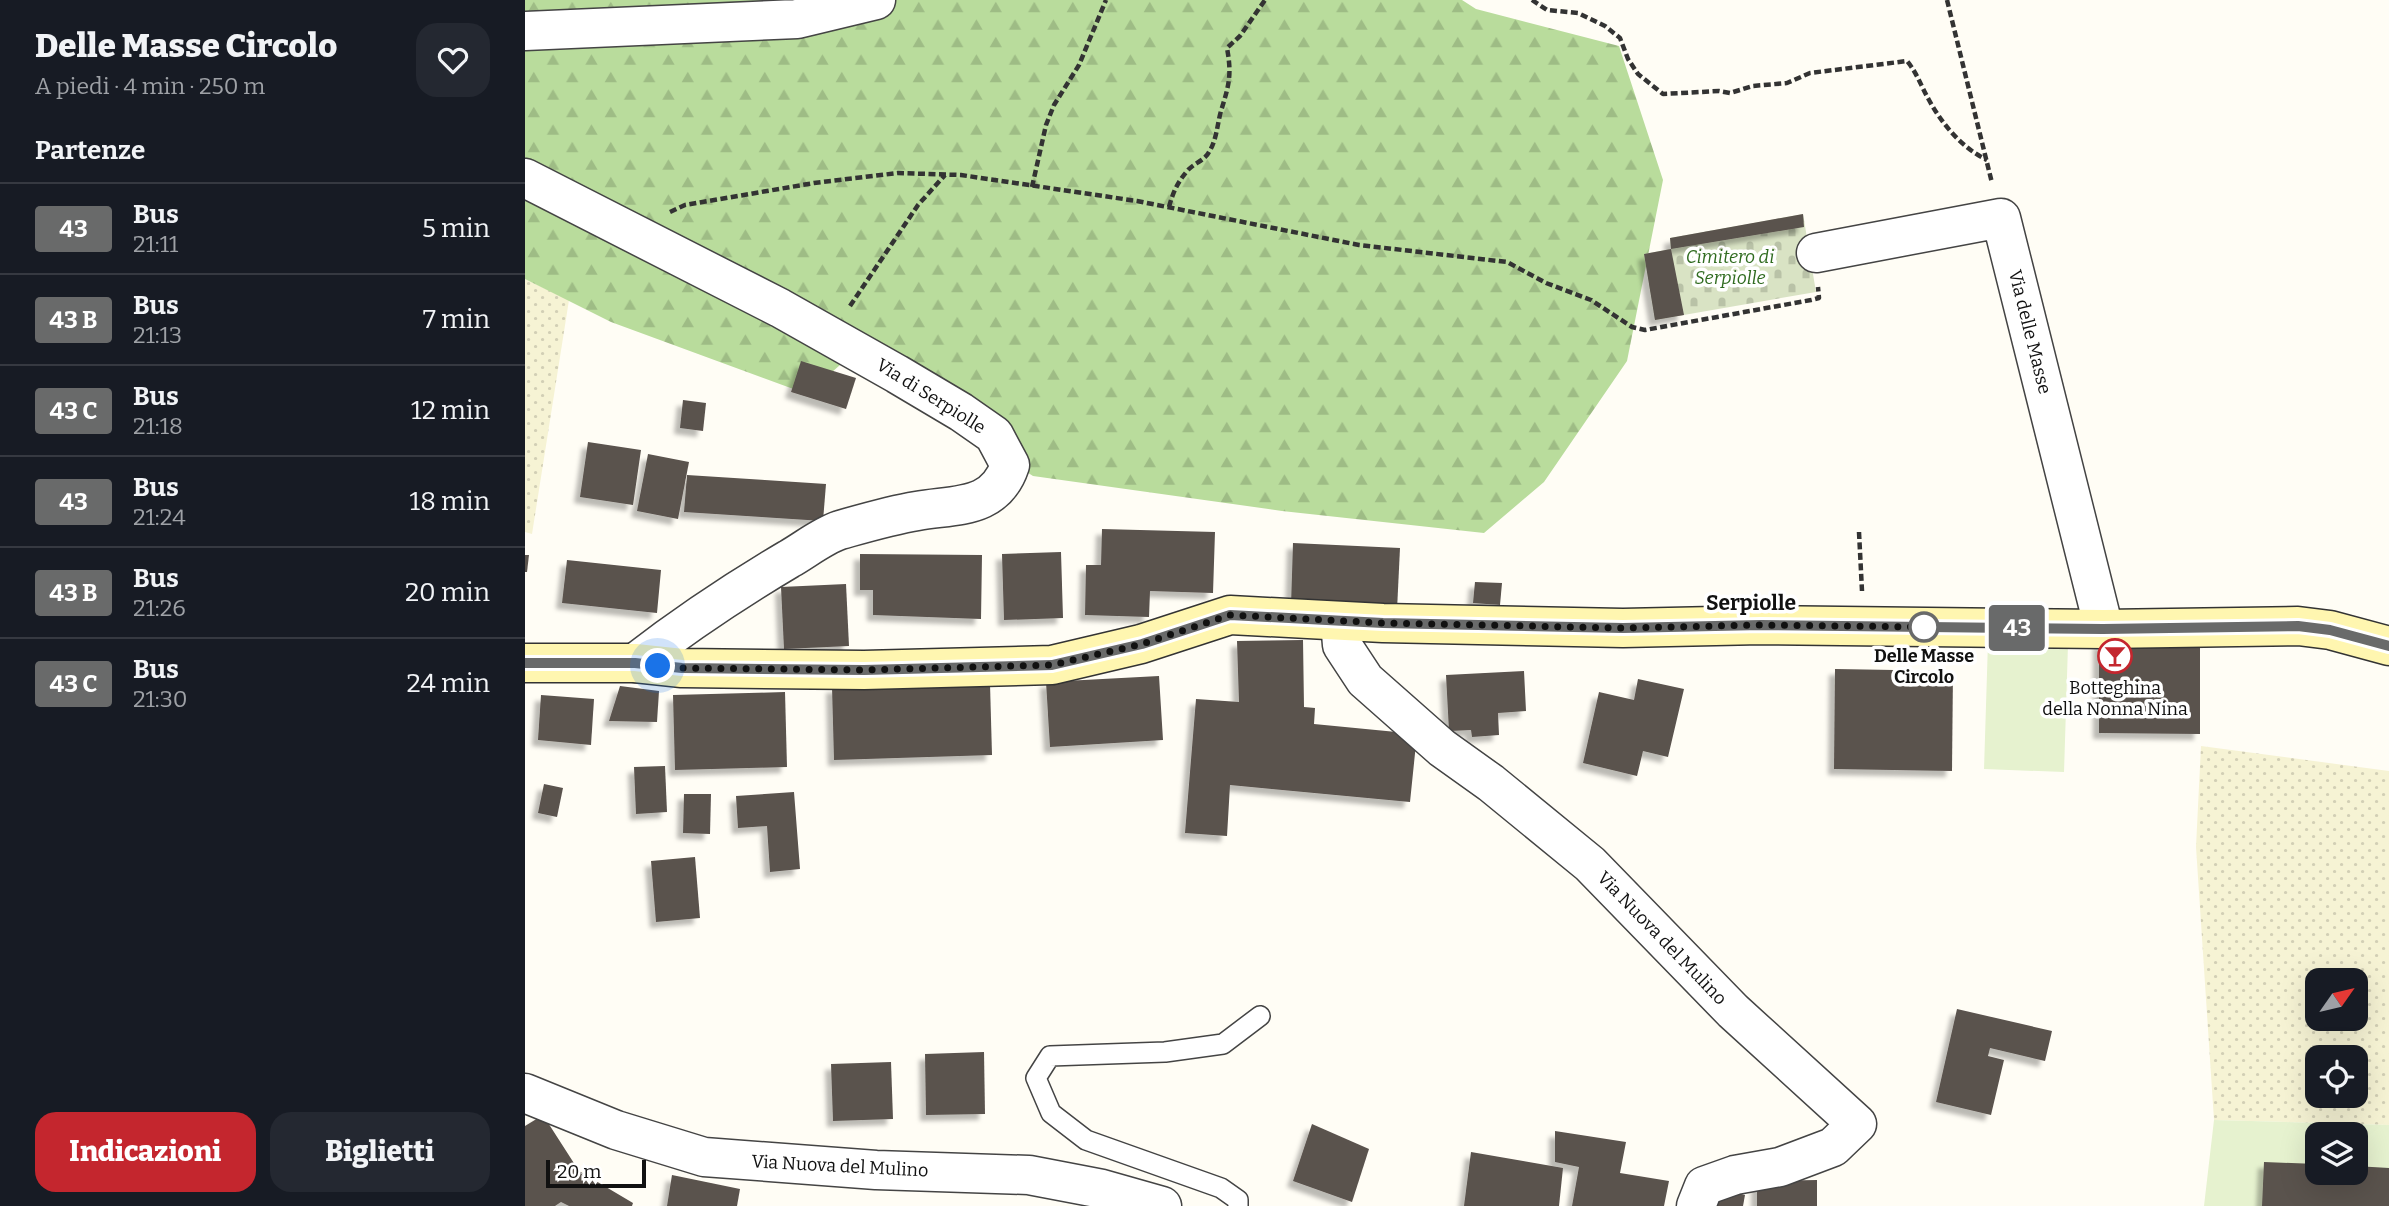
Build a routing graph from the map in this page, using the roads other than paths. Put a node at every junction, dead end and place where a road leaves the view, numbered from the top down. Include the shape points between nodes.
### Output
1 (876, 0) edge
2 (525, 31) edge
3 (525, 178) edge
4 (1816, 253) road end
5 (1340, 621) junction
6 (2103, 629) junction
7 (2389, 646) edge
8 (525, 663) edge
9 (635, 663) junction
10 (1260, 1016) dead end
11 (525, 1093) edge
12 (1162, 1206) edge
13 (1238, 1206) edge
14 (1696, 1206) edge

1 - 2 street via 797,19
3 - 9 street, Via di Serpiolle via 831,337 961,412 994,435 1010,465 1002,485 965,506 917,511 837,531 678,630
4 - 6 street, Via delle Masse via 2001,218
5 - 6 street via 1623,628
5 - 9 street via 1230,615 1142,644 1052,665 864,670 682,668
5 - 14 street, Via Nuova del Mulino via 1342,646 1364,680 1441,748 1590,864 1733,1011 1857,1124 1833,1147 1780,1167 1735,1174 1704,1186
6 - 7 street via 2298,626
8 - 9 street
10 - 13 lane via 1223,1044 1165,1052 1050,1056 1036,1078 1051,1114 1086,1140 1221,1188 1238,1200
11 - 12 street, Via Nuova del Mulino via 616,1130 704,1157 1030,1175

